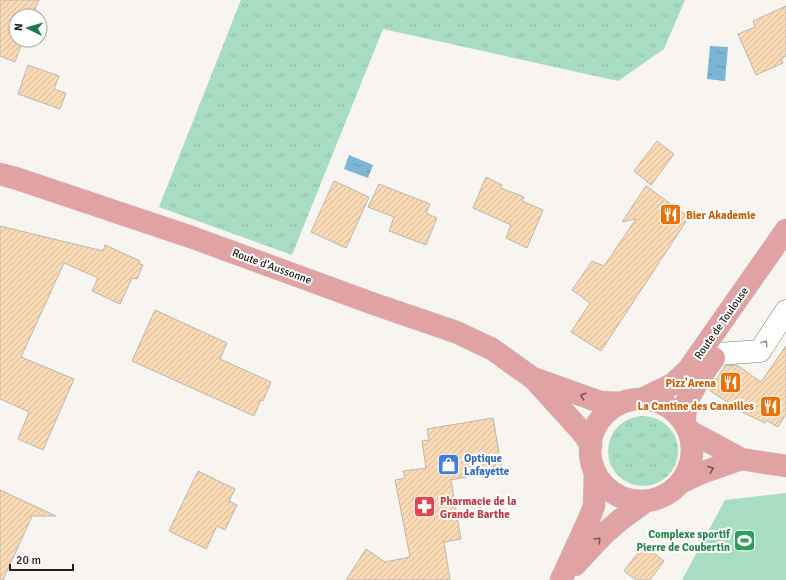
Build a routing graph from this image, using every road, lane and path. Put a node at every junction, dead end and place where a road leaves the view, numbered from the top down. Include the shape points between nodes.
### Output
1 (0, 174) edge
2 (786, 230) edge
3 (786, 249) edge
4 (786, 311) edge
5 (717, 354) junction
6 (534, 379) junction
7 (631, 401) junction
8 (686, 427) junction
9 (591, 445) junction
10 (741, 459) junction
11 (786, 466) edge
12 (595, 472) junction
13 (682, 482) junction
14 (646, 501) junction
15 (562, 580) edge

1 - 6 main road, Route d'Aussonne via 191,237 456,332 492,350
2 - 7 main road, Route de Toulouse via 688,370 673,384
3 - 5 main road, Route de Toulouse
5 -> 4 lane via 760,351
5 - 8 main road, Route de Toulouse via 687,401
7 -> 6 main road, Route d'Aussonne via 600,402
6 - 9 main road, Route d'Aussonne
7 - 8 main road via 654,401 666,406 676,413
7 - 9 main road via 612,409 604,416 593,435
8 - 10 main road
8 - 13 main road via 692,444 692,458
9 - 12 main road
10 - 11 main road
13 -> 10 main road
12 - 14 main road via 610,491 621,498
12 - 15 main road via 594,506
13 - 14 main road via 672,492
15 -> 14 main road via 604,534

